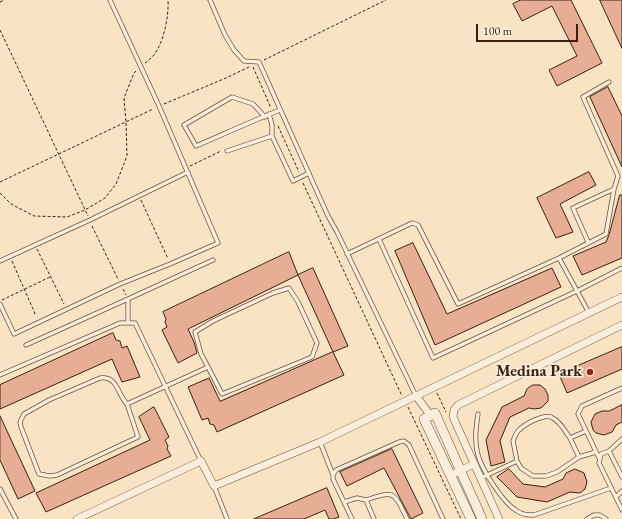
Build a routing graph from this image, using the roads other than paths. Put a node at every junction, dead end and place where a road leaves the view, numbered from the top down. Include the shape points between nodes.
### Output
1 (110, 0) edge
2 (210, 0) edge
3 (610, 82) dead end
4 (278, 110) junction
5 (269, 114) junction
6 (265, 116) junction
7 (272, 136) junction
8 (227, 151) road end
9 (188, 172) junction
10 (308, 173) junction
11 (614, 189) junction
12 (379, 239) junction
13 (588, 242) junction
14 (347, 254) junction
15 (560, 258) junction
16 (213, 260) dead end
17 (0, 261) edge
18 (622, 268) edge
19 (577, 291) junction
20 (622, 297) edge
21 (128, 299) junction
22 (0, 304) edge
23 (589, 313) junction
24 (128, 322) junction
25 (622, 325) edge
26 (26, 345) dead end
27 (208, 367) junction
28 (0, 375) edge
29 (166, 385) junction
30 (622, 388) edge
31 (416, 396) junction
32 (127, 404) junction
33 (478, 414) dead end
34 (431, 416) junction
35 (586, 431) junction
36 (570, 438) junction
37 (622, 439) edge
38 (320, 442) junction
39 (609, 451) junction
40 (596, 452) junction
41 (579, 457) junction
42 (599, 458) junction
43 (201, 461) junction
44 (517, 461) junction
45 (474, 464) junction
46 (460, 470) junction
47 (333, 475) junction
48 (451, 475) junction
49 (484, 476) junction
50 (622, 477) edge
51 (214, 486) junction
52 (611, 488) junction
53 (0, 489) edge
54 (622, 491) edge
55 (616, 496) junction
56 (366, 500) junction
57 (344, 502) junction
58 (622, 510) edge
59 (525, 517) edge
60 (16, 519) edge
61 (77, 519) edge
62 (228, 519) edge
63 (351, 519) edge
64 (374, 519) edge
65 (406, 519) edge
66 (443, 519) edge
67 (471, 519) edge
68 (482, 519) edge
69 (499, 519) edge
70 (587, 519) edge
71 (606, 519) edge

1 - 9 lane
2 - 4 lane via 234,50 244,61 259,62
3 - 11 lane via 583,97 618,176
4 - 5 lane
4 - 10 lane
5 - 6 lane
5 - 7 lane
6 - 6 lane via 196,146 184,125 232,97 253,104
7 - 8 lane
7 - 10 lane via 293,181
9 - 17 lane
9 - 22 lane via 218,243 120,284 14,334
10 - 14 lane
11 - 13 lane via 606,234
11 - 13 lane via 573,208
12 - 14 lane
12 - 15 lane via 412,223 418,225 458,304
12 - 19 lane via 433,358
13 - 15 lane
14 - 31 lane
15 - 19 lane
16 - 21 lane
18 - 19 lane
19 - 23 lane
20 - 23 street
21 - 24 lane
21 - 26 lane
23 - 31 street
24 - 28 lane via 120,323
24 - 29 lane via 135,323
25 - 45 street via 458,405 453,417
27 - 27 lane via 222,394 312,357 317,343 289,288 212,321 195,332 201,354
27 - 29 lane
29 - 32 lane
29 - 43 lane
30 - 35 lane via 582,406 578,414
31 - 34 street
31 - 38 street
32 - 32 lane via 114,382 100,378 24,414 20,422 21,427 39,474 57,475 138,437
33 - 49 lane via 475,438
34 - 46 street via 435,413
34 - 48 street via 424,419
35 - 36 lane
35 - 40 lane
36 - 41 lane
36 - 44 lane via 551,417 536,419 519,430 513,441
37 - 39 lane
38 - 47 lane
38 - 51 street
39 - 42 lane via 601,454
39 - 50 lane
40 - 41 lane
40 - 42 lane
41 - 44 lane via 557,472 546,476 533,476 521,468
42 - 52 lane
43 - 51 street
43 - 61 street
44 - 49 lane
45 - 46 street
45 - 49 street
46 - 48 street
46 - 68 street
47 - 57 lane
47 - 66 lane via 336,470 404,441 409,445
48 - 67 street
49 - 59 lane via 515,510
49 - 69 street
51 - 62 lane
52 - 55 lane
52 - 59 lane
53 - 60 lane
54 - 55 lane
55 - 58 lane
56 - 57 lane via 357,498
56 - 64 lane
56 - 65 lane via 390,494 396,498
57 - 63 lane
70 - 71 lane via 594,515

